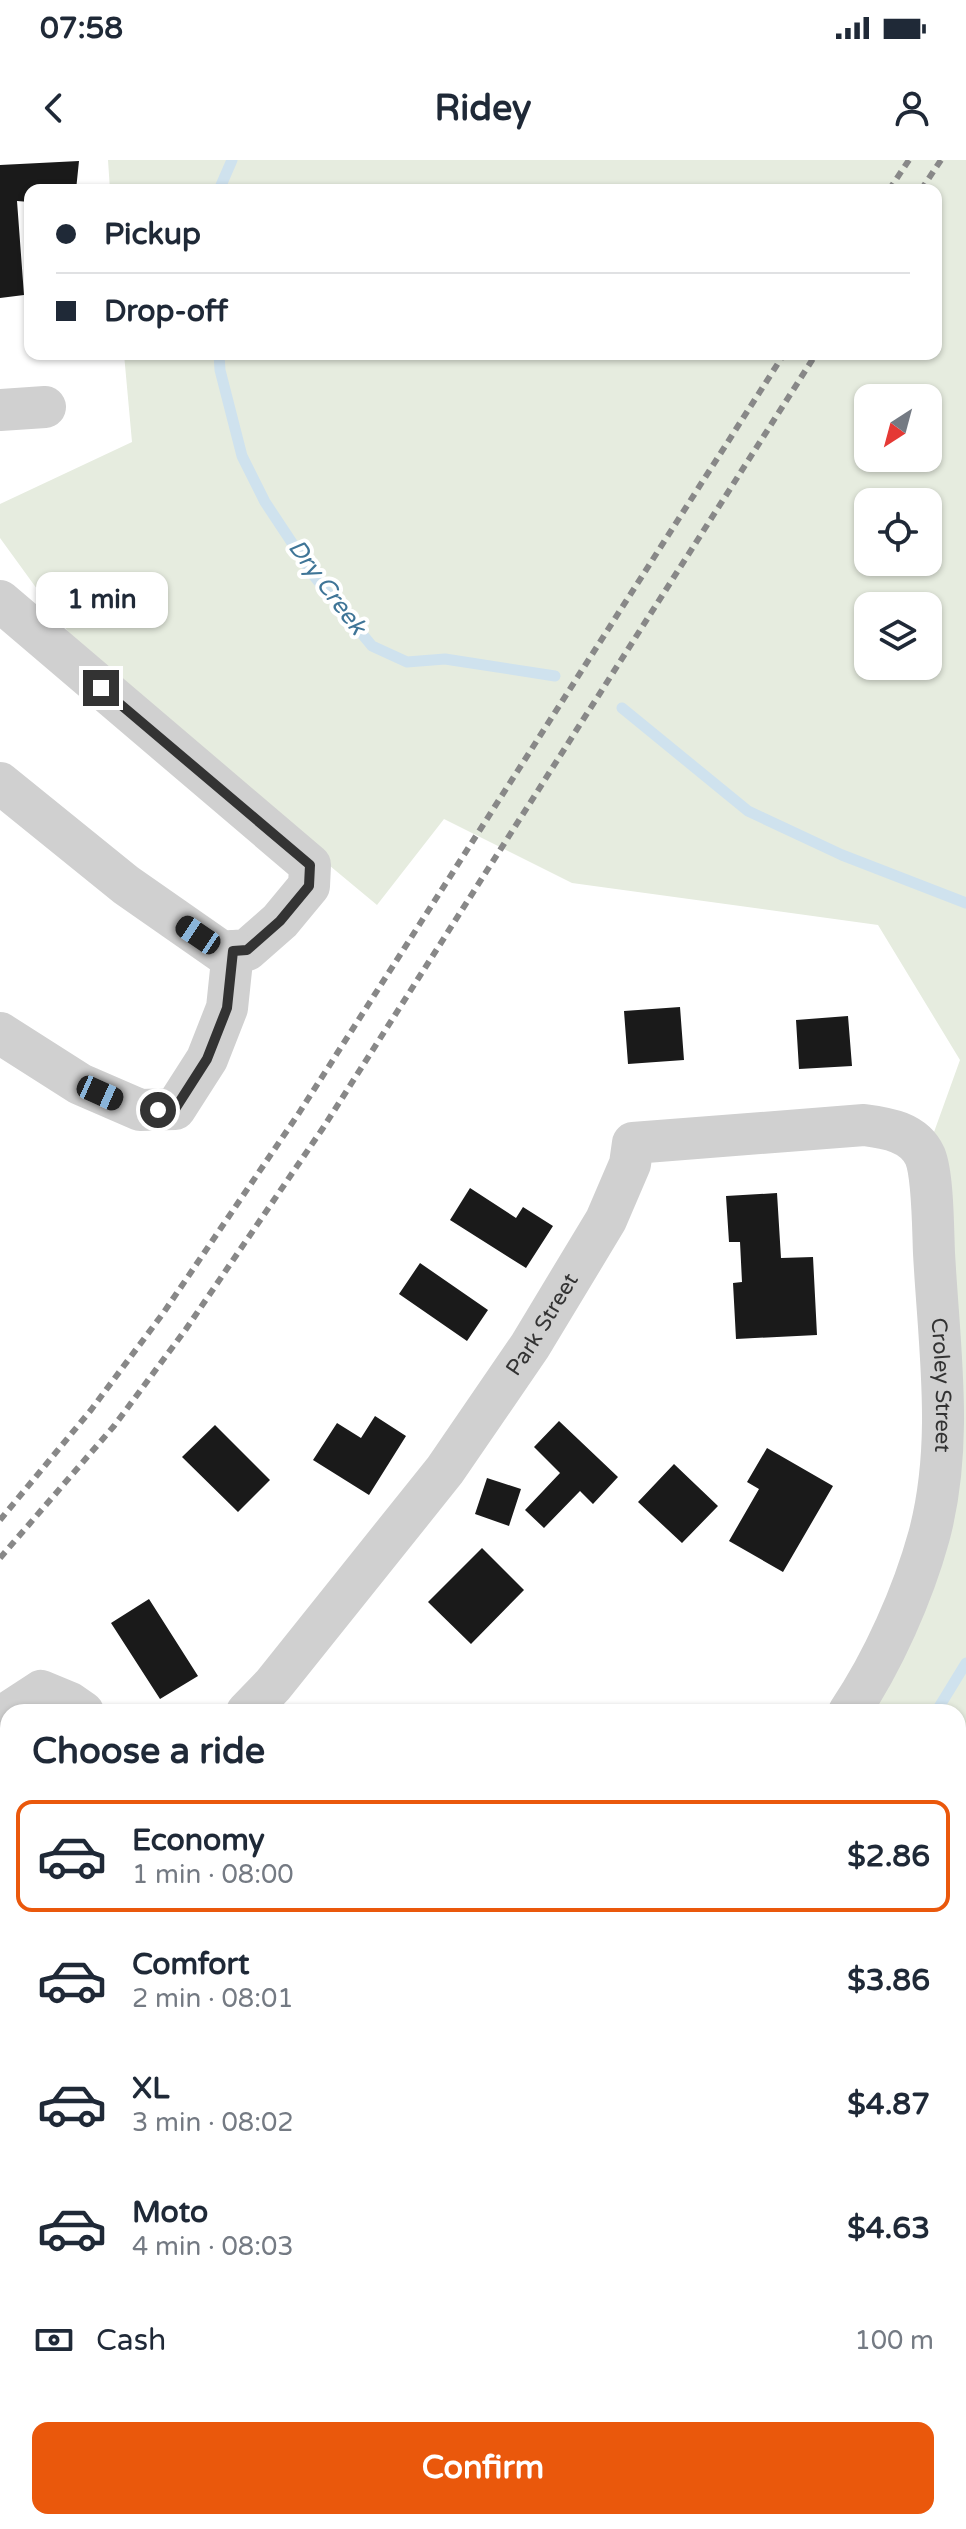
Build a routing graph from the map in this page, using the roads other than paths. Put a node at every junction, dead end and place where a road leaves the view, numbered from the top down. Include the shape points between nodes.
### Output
1 (45, 407) dead end
2 (0, 410) edge
3 (0, 601) edge
4 (0, 783) edge
5 (233, 951) junction
6 (0, 1033) edge
7 (912, 1138) joint
8 (21, 1704) edge
9 (68, 1704) edge
10 (255, 1704) edge
11 (853, 1704) edge

1 - 2 street
3 - 5 street via 310,865 309,886 280,921 247,950
4 - 5 street via 126,885 222,952
5 - 6 street via 227,1008 207,1059 175,1109 140,1110 80,1084
7 - 10 street, Park Street via 864,1125 633,1143 630,1164 606,1220 530,1346 445,1470
7 - 11 street, Croley Street via 925,1157 931,1198 945,1423 940,1478 913,1584
8 - 9 street via 41,1691

